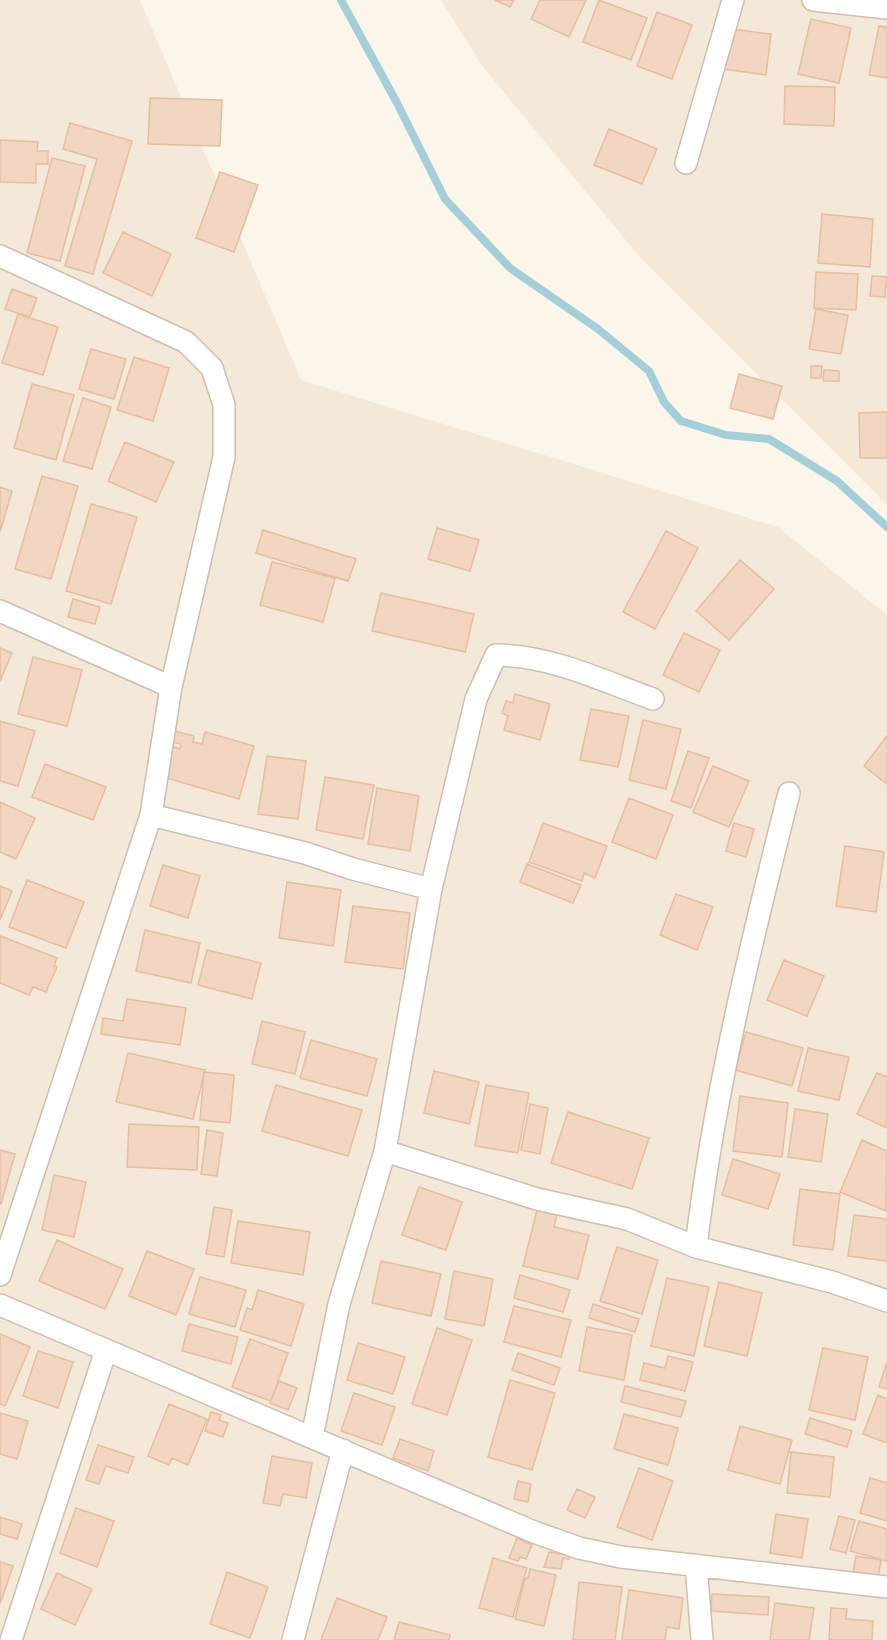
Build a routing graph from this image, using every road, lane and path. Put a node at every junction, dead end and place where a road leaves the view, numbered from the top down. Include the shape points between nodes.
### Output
1 (733, 0) edge
2 (813, 0) edge
3 (887, 8) edge
4 (686, 163) dead end
5 (0, 256) edge
6 (0, 611) edge
7 (171, 687) junction
8 (653, 699) dead end
9 (789, 793) dead end
10 (151, 815) junction
11 (431, 889) junction
12 (385, 1151) junction
13 (696, 1248) junction
14 (0, 1275) edge
15 (887, 1301) edge
16 (0, 1305) edge
17 (106, 1350) junction
18 (312, 1437) junction
19 (343, 1450) junction
20 (696, 1565) junction
21 (887, 1587) edge
22 (11, 1640) edge
23 (293, 1640) edge
24 (702, 1640) edge

1 - 4 street
2 - 3 street
5 - 7 street via 186,342 212,368 224,405 224,457
6 - 7 street
7 - 10 street
8 - 11 street via 568,668 519,655 496,655 476,699
9 - 13 street via 739,996 702,1195
10 - 11 street
10 - 14 street
11 - 12 street
12 - 13 street via 537,1199 627,1219
12 - 18 street via 339,1304
13 - 15 street via 832,1282
16 - 17 street
17 - 18 street
17 - 22 street
18 - 19 street
19 - 20 street via 579,1548
19 - 23 street
20 - 21 street
20 - 24 street

